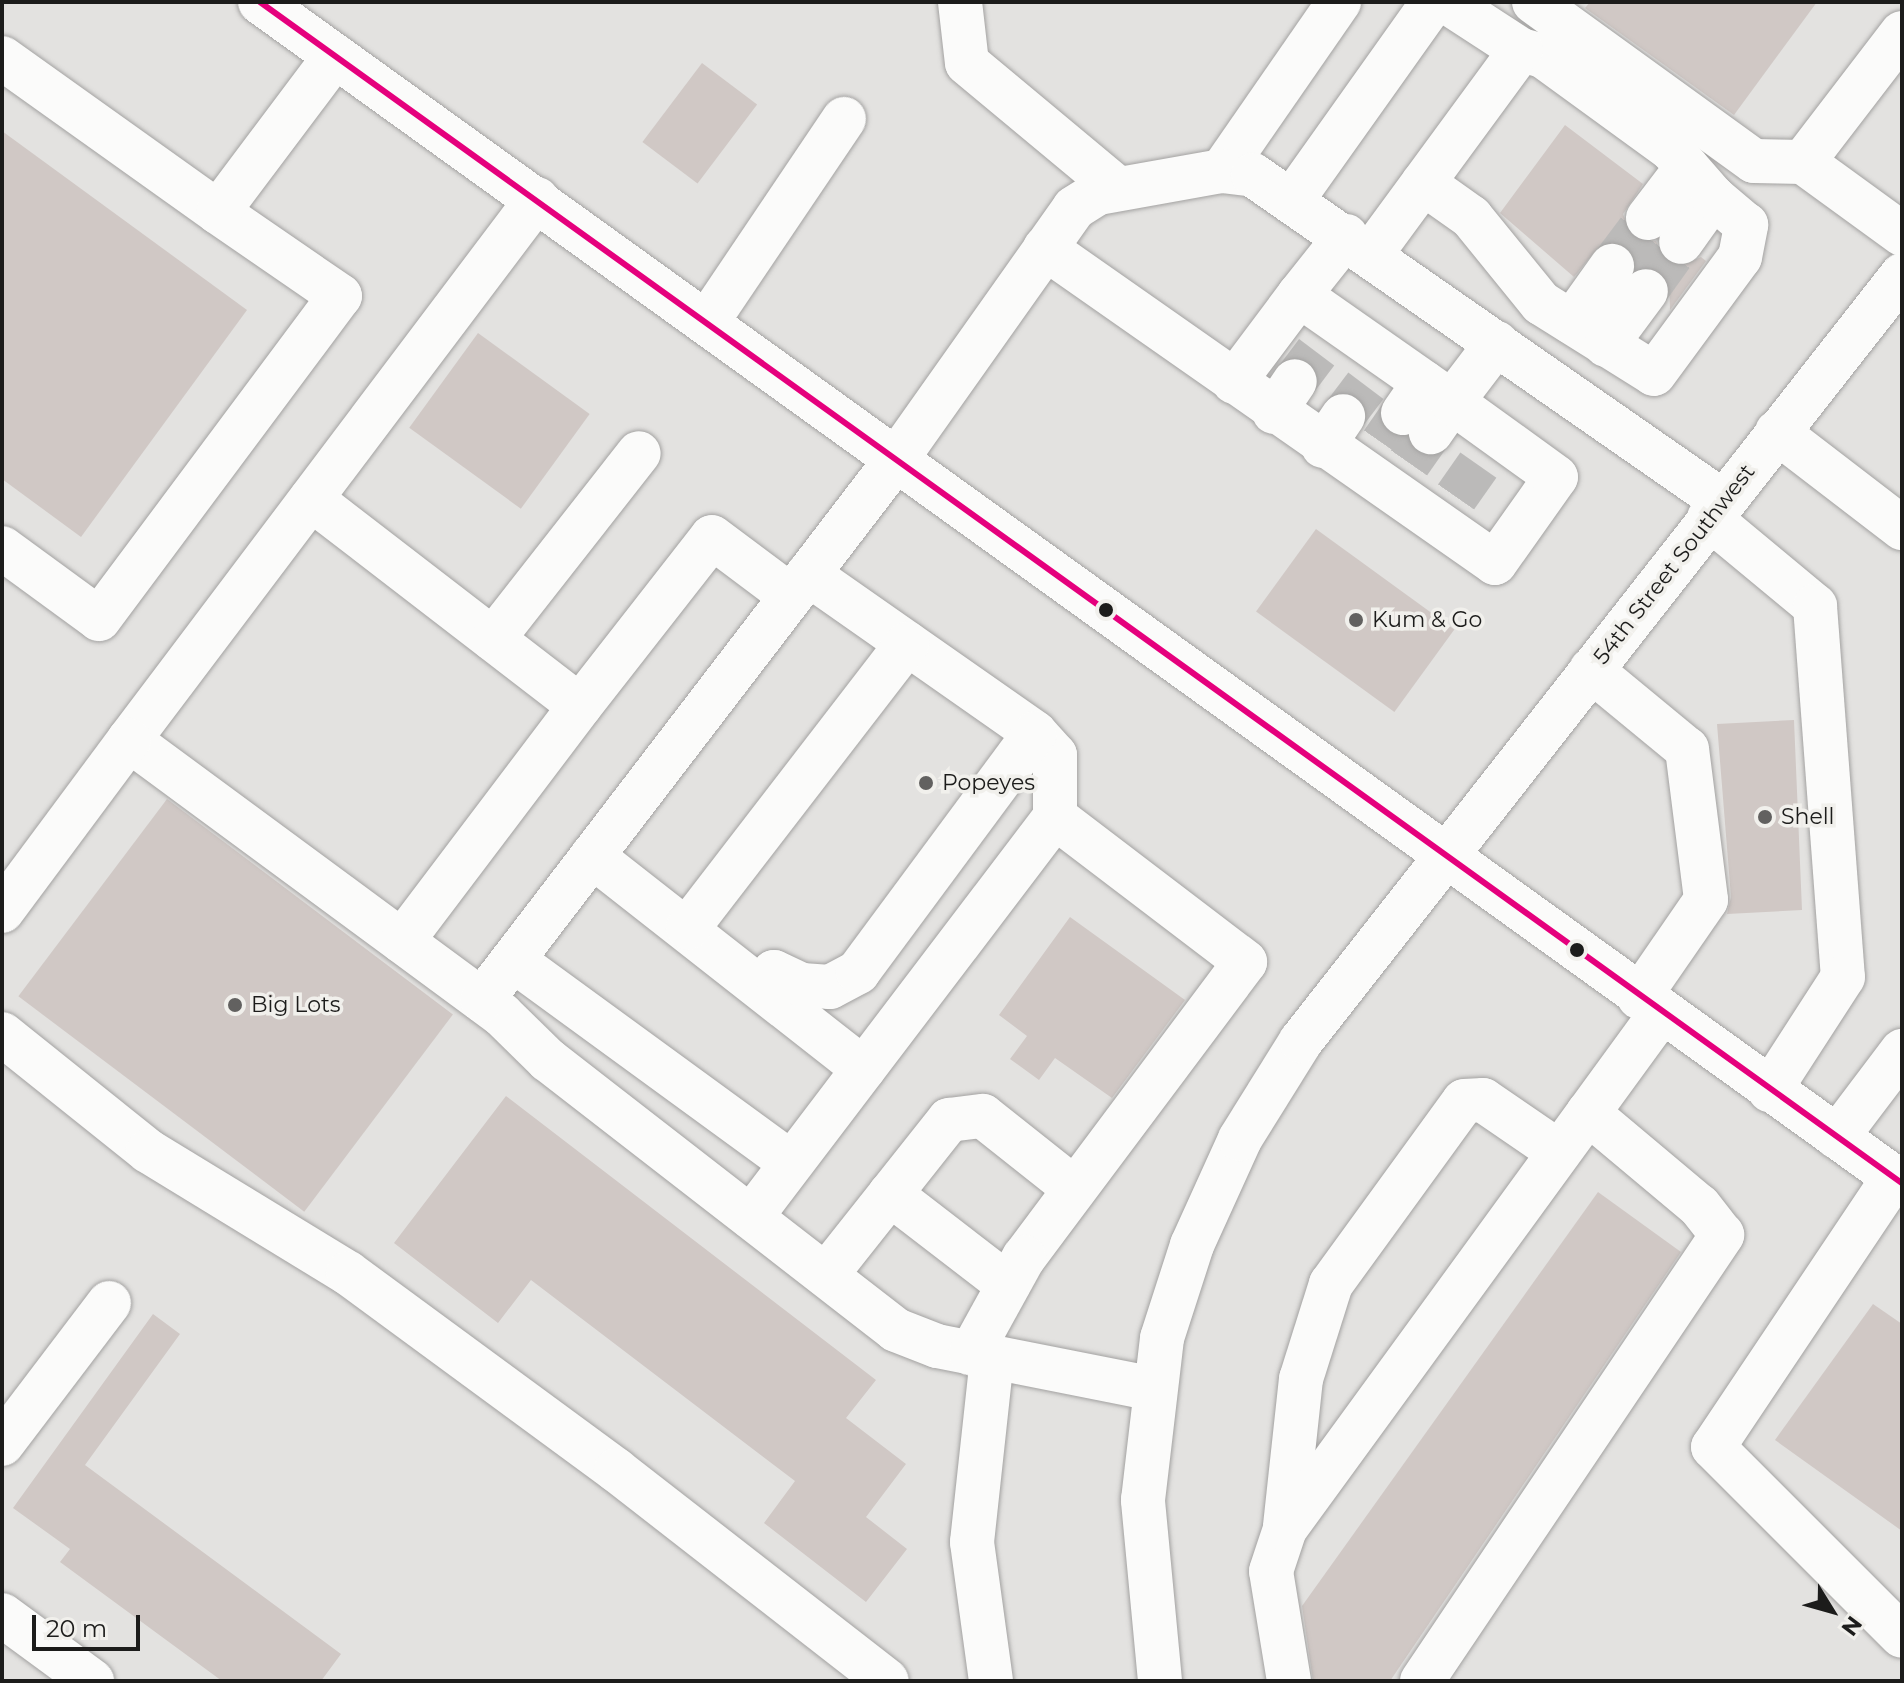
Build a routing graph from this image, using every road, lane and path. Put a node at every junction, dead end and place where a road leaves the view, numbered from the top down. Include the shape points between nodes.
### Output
1 (260, 2) edge
2 (960, 2) edge
3 (1339, 2) edge
4 (1433, 2) edge
5 (1447, 2) edge
6 (1534, 2) edge
7 (1902, 33) edge
8 (1521, 50) junction
9 (335, 56) junction
10 (2, 58) edge
11 (844, 119) dead end
12 (1803, 162) junction
13 (1222, 171) junction
14 (1423, 183) junction
15 (1116, 187) junction
16 (1708, 190) junction
17 (537, 199) junction
18 (1293, 199) junction
19 (218, 212) junction
20 (1902, 234) edge
21 (1673, 236) tunnel mouth
22 (1358, 245) junction
23 (1045, 248) junction
24 (1902, 275) edge
25 (1299, 295) junction
26 (707, 322) junction
27 (1598, 339) junction
28 (1497, 343) junction
29 (1306, 367) junction
30 (1234, 382) junction
31 (1355, 401) junction
32 (1777, 432) junction
33 (1406, 437) junction
34 (639, 453) dead end
35 (898, 457) junction
36 (311, 499) junction
37 (1716, 509) junction
38 (1902, 528) edge
39 (2, 548) edge
40 (800, 585) junction
41 (493, 639) junction
42 (907, 644) junction
43 (1591, 670) junction
44 (580, 706) junction
45 (1035, 733) junction
46 (129, 740) junction
47 (1055, 817) junction
48 (592, 856) junction
49 (1449, 856) junction
50 (2, 911) edge
51 (688, 928) junction
52 (402, 941) junction
53 (513, 960) junction
54 (762, 988) junction
55 (482, 1000) junction
56 (1650, 1005) junction
57 (2, 1034) edge
58 (1902, 1051) edge
59 (864, 1069) junction
60 (1770, 1090) junction
61 (1588, 1113) junction
62 (1837, 1137) junction
63 (1559, 1152) junction
64 (791, 1163) junction
65 (1898, 1180) edge
66 (1075, 1189) junction
67 (890, 1194) junction
68 (751, 1217) junction
69 (826, 1275) junction
70 (1008, 1285) junction
71 (109, 1303) dead end
72 (981, 1356) junction
73 (1155, 1389) junction
74 (2, 1444) edge
75 (1285, 1529) junction
76 (2, 1615) edge
77 (1902, 1636) edge
78 (92, 1681) edge
79 (887, 1681) edge
80 (991, 1681) edge
81 (1160, 1681) edge
82 (1289, 1681) edge
83 (1422, 1681) edge

1 - 9 main road
2 - 15 main road via 967,63
3 - 13 main road
4 - 18 main road
5 - 8 main road
6 - 12 main road via 1754,161
7 - 12 main road
8 - 14 main road
8 - 16 main road via 1543,56
9 - 17 main road
9 - 19 main road
10 - 19 main road
11 - 26 main road
12 - 20 main road
13 - 15 main road
13 - 18 main road via 1253,175
14 - 22 main road
14 - 27 main road via 1471,217 1541,303
15 - 23 main road via 1074,208
16 - 21 main road
16 - 27 main road via 1746,225 1740,257 1654,374
17 - 26 main road
17 - 36 main road
18 - 22 main road
19 - 39 main road via 340,296 99,619
22 - 25 main road
22 - 28 main road
23 - 30 main road
23 - 35 main road
24 - 32 main road, 54th Street Southwest
25 - 29 main road
25 - 30 main road
26 - 35 main road
27 - 27 main road via 1637,285
28 - 33 main road
28 - 37 main road
29 - 30 main road
29 - 31 main road
29 - 31 main road
31 - 33 main road
31 - 33 main road
32 - 37 main road, 54th Street Southwest
32 - 38 main road
33 - 33 main road via 1468,480
34 - 41 main road
35 - 40 main road
35 - 49 main road
36 - 41 main road
36 - 46 main road
37 - 43 main road, 54th Street Southwest
37 - 60 main road via 1815,606 1843,977
40 - 42 main road
40 - 44 main road via 712,537
40 - 48 main road
41 - 44 main road
42 - 45 main road
42 - 51 main road
43 - 49 main road, 54th Street Southwest
43 - 56 main road via 1687,749 1706,900
44 - 52 main road
45 - 47 main road via 1055,755
45 - 54 main road via 858,972 830,987 802,985 774,972
46 - 50 main road
46 - 52 main road
47 - 59 main road
47 - 66 main road via 1245,962
48 - 51 main road
48 - 53 main road
49 - 56 main road
49 - 73 main road, 54th Street Southwest via 1301,1041 1240,1139 1192,1245 1162,1338
51 - 54 main road
52 - 55 main road
53 - 55 main road
53 - 64 main road
54 - 59 main road
55 - 68 main road via 548,1060
56 - 60 main road
56 - 61 main road
57 - 79 main road via 148,1151 361,1282
58 - 62 main road
59 - 64 main road
60 - 62 main road
61 - 63 main road
61 - 83 main road via 1699,1206 1722,1235
62 - 65 main road
63 - 75 main road
63 - 75 main road via 1483,1100 1464,1101 1331,1284 1301,1379
64 - 68 main road
65 - 77 main road via 1713,1447
66 - 67 main road via 983,1116 949,1120
66 - 70 main road
67 - 69 main road
67 - 70 main road
68 - 69 main road
69 - 72 main road via 896,1330
70 - 72 main road
71 - 74 main road
72 - 73 main road
72 - 80 main road via 972,1542
73 - 81 main road, 54th Street Southwest via 1143,1500
75 - 82 main road via 1271,1571
76 - 78 main road

